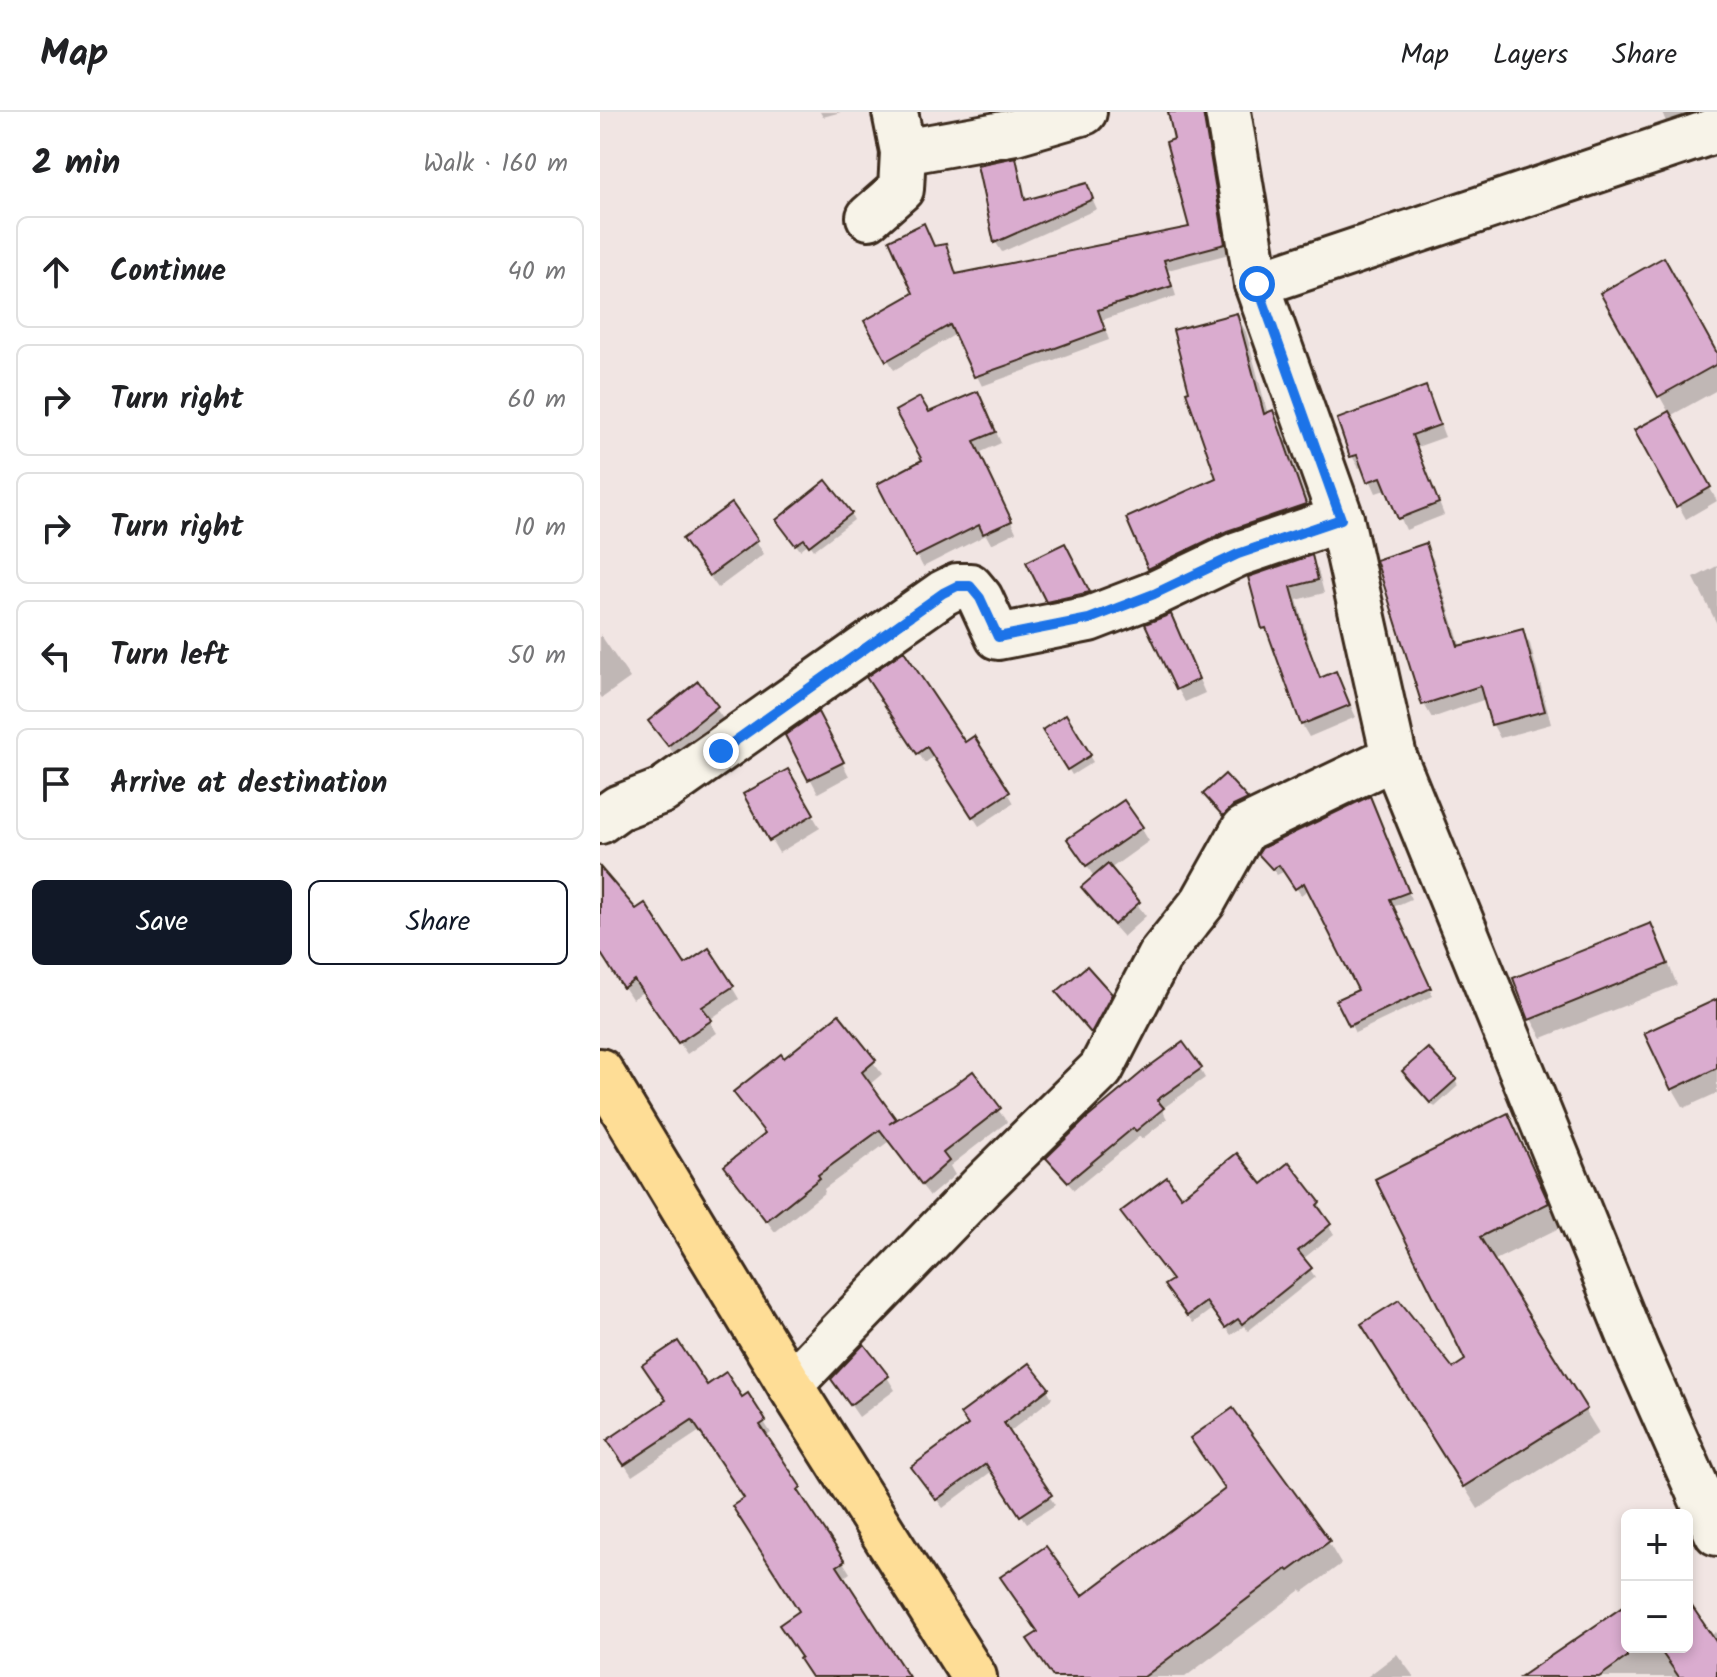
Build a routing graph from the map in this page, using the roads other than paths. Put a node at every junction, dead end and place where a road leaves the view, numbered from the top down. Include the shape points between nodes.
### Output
1 (1084, 112) edge
2 (1228, 112) edge
3 (1717, 130) edge
4 (899, 132) edge
5 (869, 217) dead end
6 (1257, 284) junction
7 (1341, 519) junction
8 (1394, 757) junction
9 (600, 821) edge
10 (600, 1071) edge
11 (790, 1385) junction
12 (1717, 1533) edge
13 (974, 1677) edge

1 - 4 street via 1015,132
2 - 6 street
3 - 6 street
4 - 5 street via 901,189
6 - 7 street
7 - 8 street
7 - 9 street via 1238,554 1089,619 998,637 980,598 970,586 957,586 662,791
8 - 11 street via 1244,829 1203,902 1159,957 1101,1069
8 - 12 street via 1636,1351
10 - 11 main road
11 - 13 main road

